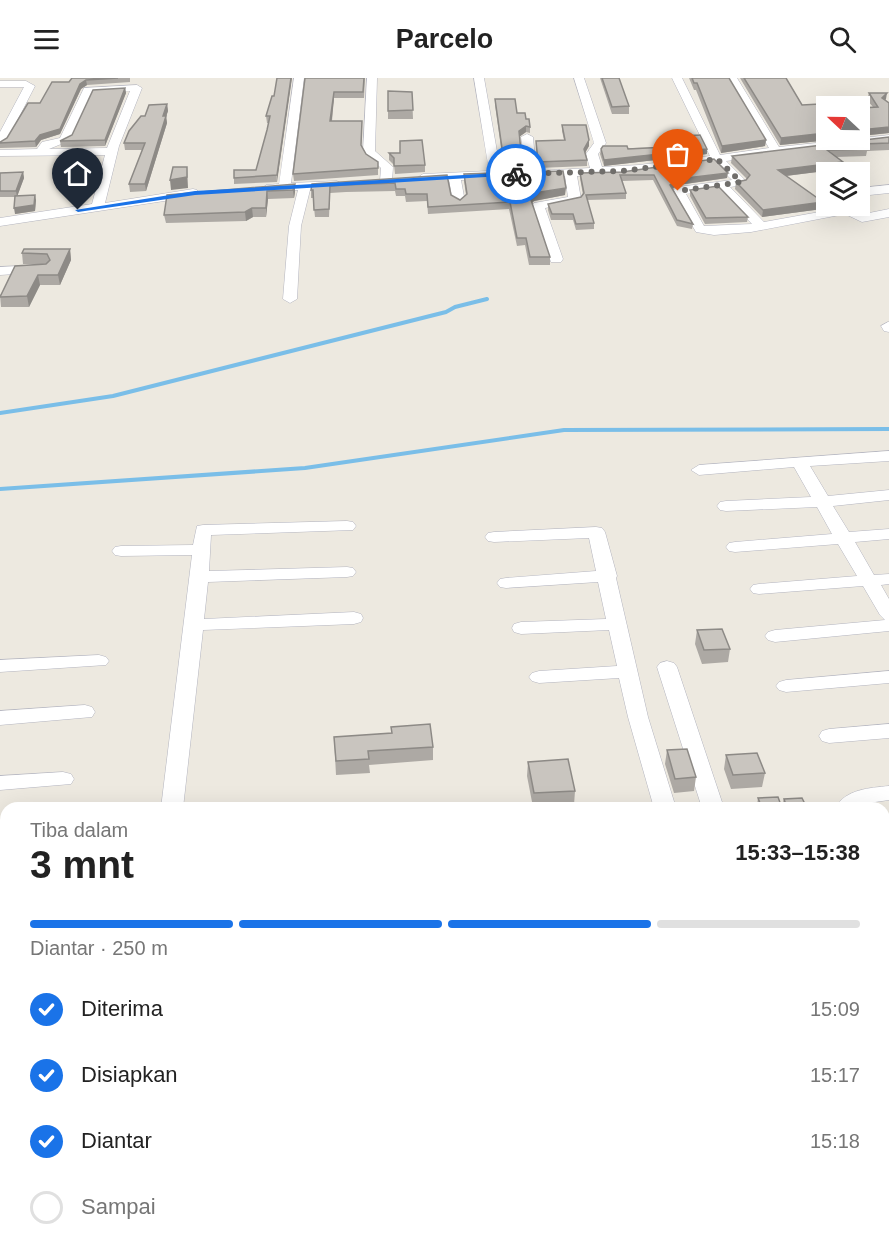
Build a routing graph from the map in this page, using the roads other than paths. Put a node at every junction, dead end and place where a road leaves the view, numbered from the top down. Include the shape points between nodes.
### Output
1 (299, 78) edge
2 (372, 78) edge
3 (479, 78) edge
4 (579, 78) edge
5 (677, 78) edge
6 (732, 78) edge
7 (139, 83) edge
8 (0, 84) edge
9 (527, 136) dead end
10 (889, 138) edge
11 (111, 151) junction
12 (776, 151) junction
13 (1, 153) edge
14 (40, 153) junction
15 (717, 159) junction
16 (570, 172) junction
17 (597, 172) junction
18 (512, 174) junction
19 (454, 176) junction
20 (397, 181) junction
21 (369, 183) edge
22 (349, 184) edge
23 (722, 186) junction
24 (305, 187) junction
25 (284, 188) junction
26 (260, 189) edge
27 (889, 189) edge
28 (870, 191) edge
29 (206, 192) edge
30 (459, 202) edge
31 (98, 207) junction
32 (889, 213) edge
33 (816, 214) edge
34 (857, 216) edge
35 (0, 222) edge
36 (760, 226) junction
37 (556, 259) dead end
38 (43, 269) edge
39 (0, 271) edge
40 (290, 299) dead end
41 (889, 456) edge
42 (799, 462) junction
43 (699, 470) dead end
44 (889, 495) edge
45 (823, 502) junction
46 (726, 506) dead end
47 (347, 526) dead end
48 (889, 534) edge
49 (494, 537) dead end
50 (842, 538) junction
51 (735, 547) dead end
52 (202, 550) junction
53 (122, 551) dead end
54 (347, 572) dead end
55 (608, 576) junction
56 (200, 577) junction
57 (889, 579) edge
58 (867, 582) junction
59 (506, 583) dead end
60 (759, 589) dead end
61 (889, 615) edge
62 (354, 618) dead end
63 (617, 624) junction
64 (194, 625) junction
65 (889, 625) edge
66 (521, 628) dead end
67 (775, 636) dead end
68 (99, 661) dead end
69 (0, 666) edge
70 (667, 667) dead end
71 (628, 671) junction
72 (539, 677) dead end
73 (889, 677) edge
74 (786, 686) dead end
75 (85, 712) dead end
76 (0, 718) edge
77 (889, 731) edge
78 (829, 736) dead end
79 (63, 779) dead end
80 (0, 783) edge
81 (889, 793) edge
82 (173, 802) edge
83 (663, 802) edge
84 (711, 802) edge
85 (854, 802) edge

1 - 25 street
2 - 20 street via 369,152
3 - 18 street
4 - 17 street via 600,143 592,154
5 - 15 street
6 - 12 street
7 - 11 street
7 - 14 street via 88,90 67,138 46,144
8 - 13 street via 30,86
9 - 18 street
10 - 12 street
11 - 14 street
11 - 31 street
12 - 15 street
13 - 14 street
15 - 17 street
15 - 23 street via 741,182
16 - 17 street
16 - 18 street
16 - 37 street via 575,199 538,206
18 - 19 street
19 - 20 street
19 - 30 street
20 - 21 street
22 - 24 street
23 - 36 street
23 - 36 street via 678,191 700,229
24 - 25 street
24 - 40 street via 296,225
25 - 26 street
27 - 28 street
29 - 31 street
31 - 35 street
32 - 34 street
33 - 36 street
38 - 39 street
41 - 42 street
42 - 43 street
42 - 45 street
44 - 45 street
45 - 46 street
45 - 50 street
47 - 52 street via 203,530
48 - 50 street
49 - 55 street via 596,532
50 - 51 street
50 - 58 street
52 - 53 street
52 - 56 street
54 - 56 street
55 - 59 street
55 - 63 street
56 - 64 street
57 - 58 street
58 - 60 street
58 - 61 street
62 - 64 street
63 - 66 street
63 - 71 street
64 - 82 street
65 - 67 street
68 - 69 street
70 - 84 street
71 - 72 street
71 - 83 street
73 - 74 street
75 - 76 street
77 - 78 street
79 - 80 street
81 - 85 street via 863,796

